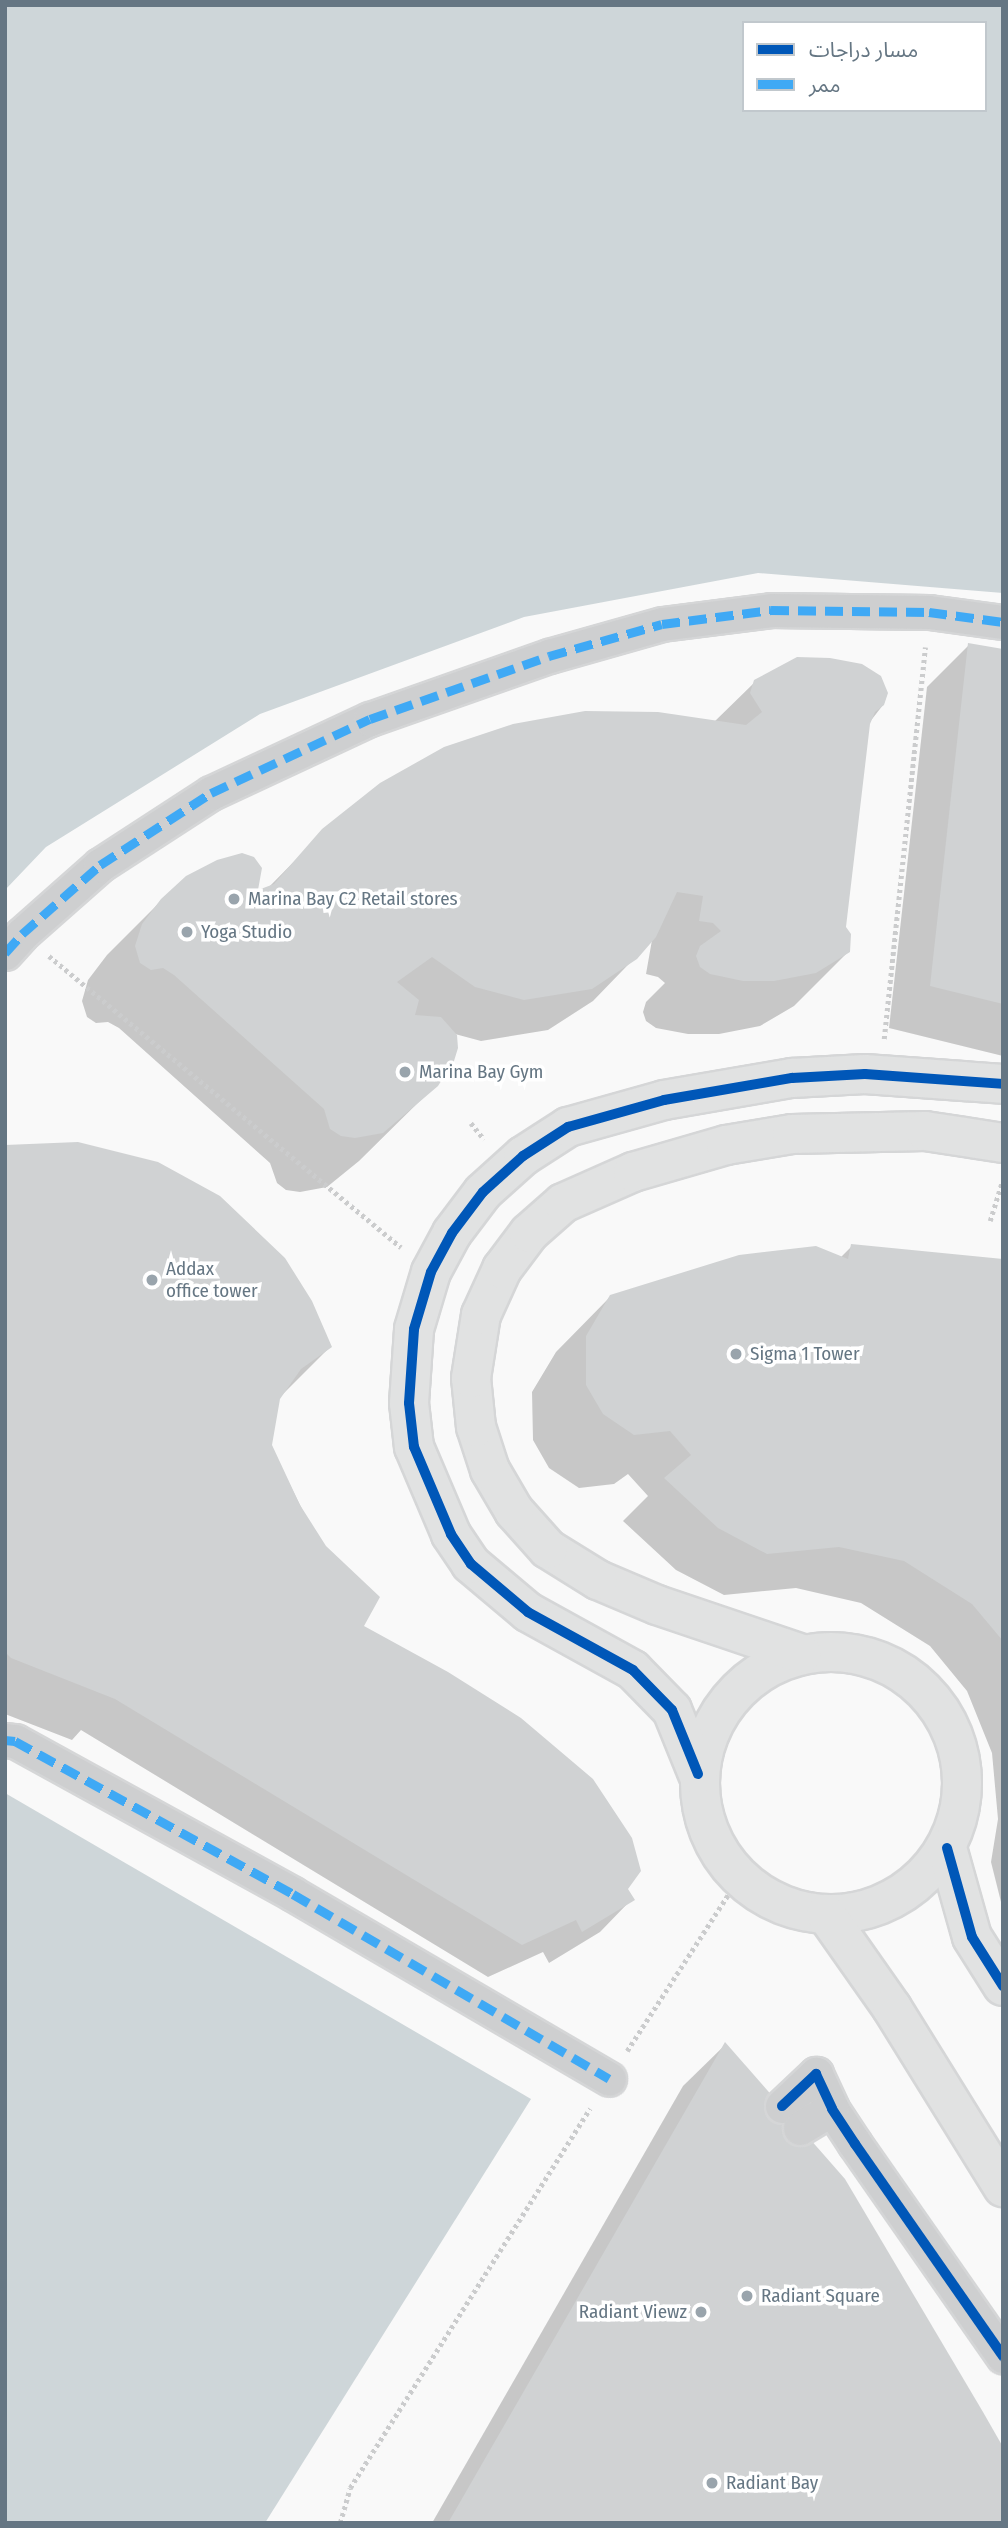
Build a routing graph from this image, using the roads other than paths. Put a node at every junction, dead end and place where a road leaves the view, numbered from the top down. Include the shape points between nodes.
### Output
1 (1003, 622) edge
2 (13, 943) edge
3 (1003, 1084) edge
4 (1003, 1143) edge
5 (802, 1654) junction
6 (5, 1740) edge
7 (698, 1773) junction
8 (947, 1848) junction
9 (826, 1914) junction
10 (1003, 1986) edge
11 (609, 2079) road end
12 (791, 2117) dead end
13 (1003, 2187) edge
14 (989, 2306) edge
15 (1003, 2356) edge

1 - 2 street via 929,612 771,610 663,624 548,656 370,719 211,793 100,865
3 - 7 street via 880,1074 792,1078 720,1088 568,1127 523,1156 483,1192 452,1233 431,1272 414,1329 408,1403 414,1447 451,1534 471,1564 527,1612 639,1676 672,1710
4 - 5 street via 925,1131 792,1134 726,1145 645,1168 563,1203 529,1233 502,1269 481,1315 471,1378 476,1427 491,1470 514,1511 548,1549 598,1580 657,1605
5 - 7 street via 763,1669 730,1696 708,1732
5 - 8 street via 845,1651 888,1663 924,1687 950,1723 963,1764 962,1807
6 - 11 street via 15,1741 293,1894
7 - 9 street via 702,1812 715,1847 739,1878 765,1897 794,1909
8 - 9 street via 916,1885 874,1908
8 - 10 street via 972,1937
9 - 13 street via 892,2008
12 - 14 street via 816,2074 832,2109
14 - 15 street

